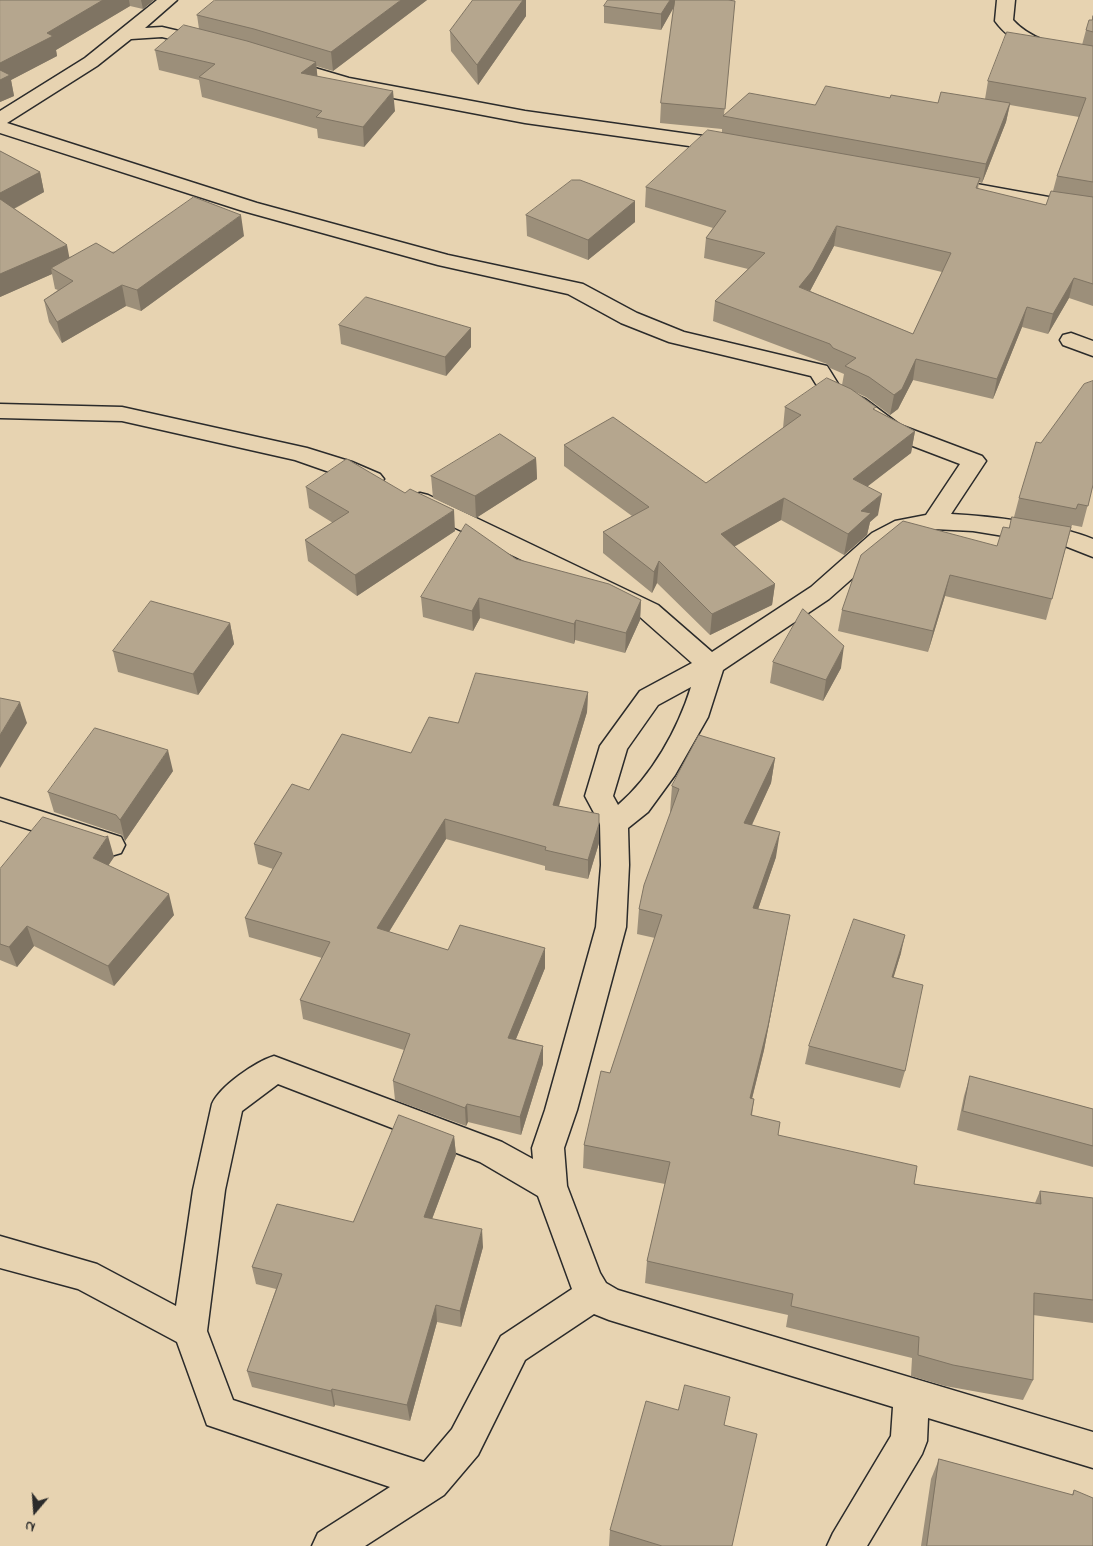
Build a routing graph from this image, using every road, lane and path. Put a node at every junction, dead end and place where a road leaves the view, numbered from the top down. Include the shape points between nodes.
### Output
1 (168, 0) edge
2 (1006, 0) edge
3 (125, 34) junction
4 (228, 48) edge
5 (264, 58) edge
6 (1093, 60) edge
7 (0, 119) edge
8 (0, 127) edge
9 (747, 149) edge
10 (932, 182) edge
11 (1093, 211) edge
12 (1071, 340) dead end
13 (1093, 349) edge
14 (0, 411) edge
15 (934, 521) junction
16 (1093, 549) edge
17 (711, 665) junction
18 (0, 809) edge
19 (614, 824) junction
20 (111, 845) dead end
21 (551, 1186) junction
22 (0, 1252) edge
23 (594, 1294) junction
24 (190, 1331) junction
25 (912, 1396) junction
26 (1093, 1450) edge
27 (431, 1482) junction
28 (331, 1546) edge
29 (846, 1546) edge

1 - 3 street
2 - 6 street via 1004,22 1017,35 1042,46
3 - 4 street via 162,32
3 - 7 street via 91,62
5 - 9 street via 346,83 525,118
8 - 15 street via 259,210 445,261 575,290 629,318 678,337 819,371 832,392 857,404 892,430 974,461
10 - 11 street
12 - 13 street
14 - 17 street via 122,414 320,459 397,491 649,610
15 - 16 street via 1020,529 1070,539
15 - 17 street via 904,527 881,539 820,593
17 - 19 street via 695,717 665,768 638,804
17 - 19 street via 649,698 614,746 599,796
18 - 20 street
19 - 21 street via 611,927 548,1148
21 - 23 street via 586,1281
21 - 24 street via 490,1152 274,1069 228,1104 209,1190
22 - 24 street via 86,1275
23 - 25 street via 609,1304
23 - 27 street via 514,1348 465,1442
24 - 27 street via 220,1413
25 - 26 street
25 - 29 street via 909,1440
27 - 28 street

